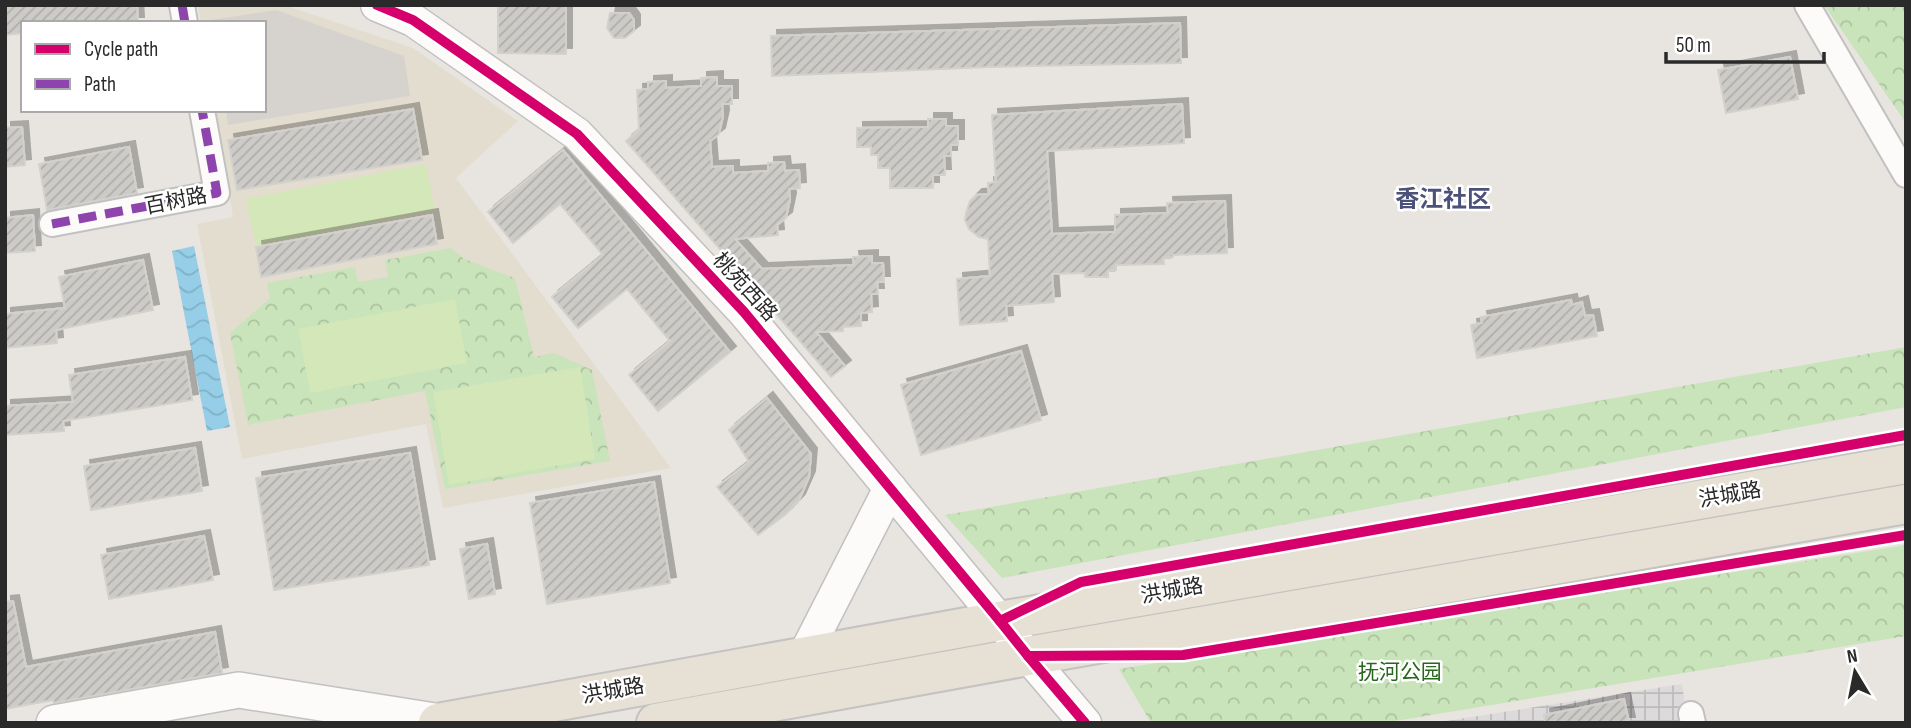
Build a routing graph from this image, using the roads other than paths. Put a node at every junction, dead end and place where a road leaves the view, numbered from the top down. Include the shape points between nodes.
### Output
1 (377, 5) edge
2 (1807, 5) edge
3 (202, 112) edge
4 (1906, 175) edge
5 (52, 224) dead end
6 (1906, 464) edge
7 (890, 488) junction
8 (1906, 504) edge
9 (1000, 621) junction
10 (804, 656) junction
11 (1028, 656) junction
12 (440, 722) edge
13 (54, 723) edge
14 (656, 723) edge
15 (1085, 723) edge

1 - 7 street, 桃苑西路 via 413,20 577,134 744,312
2 - 4 street
3 - 5 street, 百树路 via 217,193
6 - 9 highway, 洪城路
7 - 9 street, 桃苑西路
7 - 10 street
8 - 11 highway, 洪城路
9 - 10 highway, 洪城路
9 - 11 street, 桃苑西路
10 - 12 highway, 洪城路
11 - 14 highway, 洪城路
11 - 15 street, 桃苑西路
12 - 13 main road via 239,690

